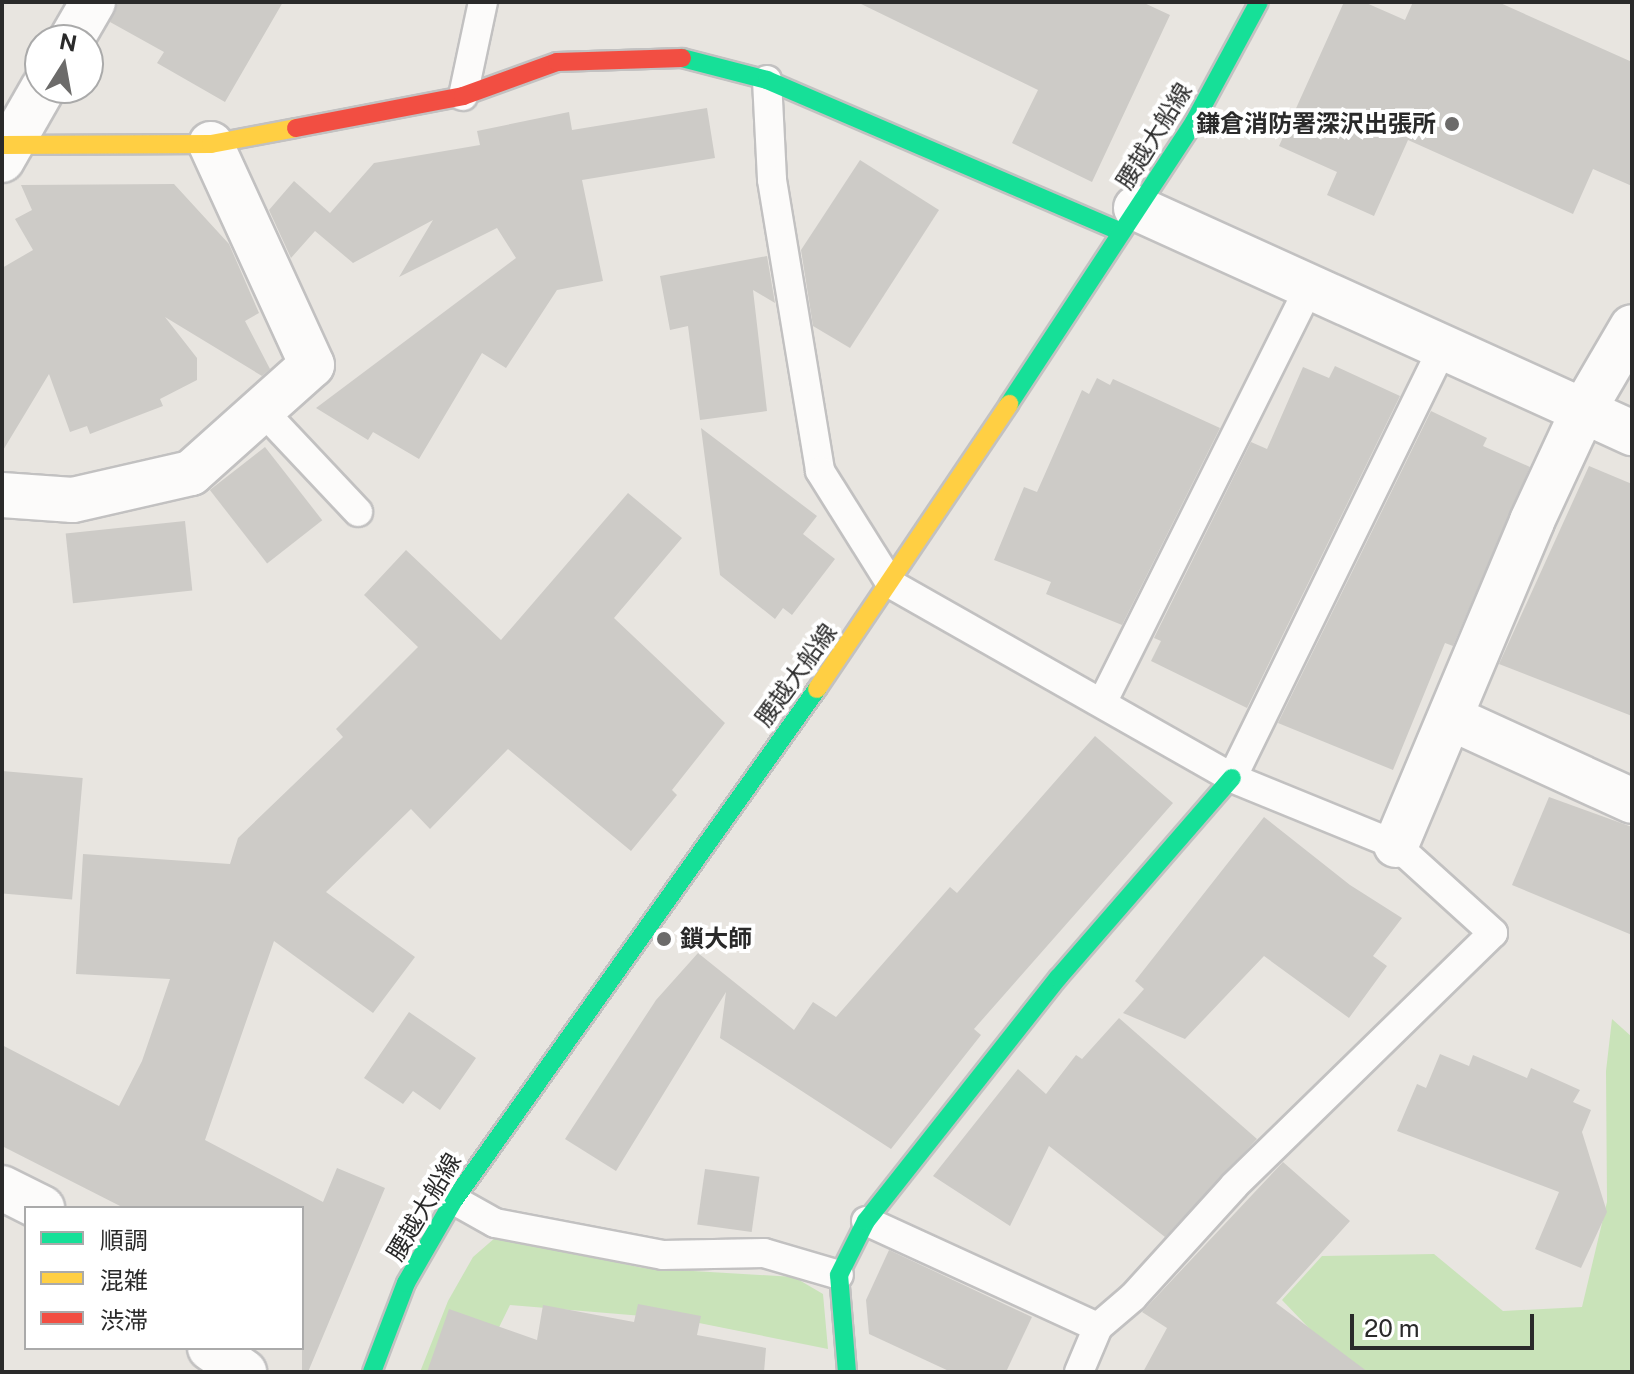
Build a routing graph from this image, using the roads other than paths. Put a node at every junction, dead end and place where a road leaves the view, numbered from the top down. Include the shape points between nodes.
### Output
1 (93, 2) edge
2 (483, 2) edge
3 (1259, 2) edge
4 (80, 24) edge
5 (767, 80) junction
6 (463, 96) junction
7 (33, 104) edge
8 (211, 144) junction
9 (5, 150) edge
10 (1128, 220) junction
11 (1310, 286) junction
12 (1632, 327) edge
13 (1443, 347) junction
14 (262, 410) junction
15 (1583, 411) junction
16 (1632, 433) edge
17 (2, 495) edge
18 (358, 512) dead end
19 (891, 584) junction
20 (1102, 703) junction
21 (1451, 718) junction
22 (1232, 778) junction
23 (1632, 801) edge
24 (1396, 845) junction
25 (2, 1188) edge
26 (454, 1200) junction
27 (38, 1206) edge
28 (866, 1221) junction
29 (839, 1275) junction
30 (1098, 1327) junction
31 (213, 1350) edge
32 (244, 1372) edge
33 (372, 1372) edge
34 (847, 1372) edge
35 (1079, 1372) edge

1 - 4 street
2 - 6 lane
3 - 10 street, 腰越大船線 via 1194,122
5 - 6 street via 671,55 557,62
5 - 10 street
5 - 19 lane via 772,180 820,471
6 - 8 street
7 - 9 street
8 - 9 street
8 - 14 street via 312,365
10 - 11 street
10 - 19 street, 腰越大船線
11 - 13 street
11 - 20 lane
12 - 15 street
13 - 15 street
13 - 22 lane
14 - 17 street via 191,473 73,500
14 - 18 lane
15 - 16 street
15 - 21 street
19 - 20 lane
19 - 26 street, 腰越大船線
20 - 22 lane
21 - 23 street
21 - 24 street
22 - 24 lane
22 - 28 street via 1058,978
24 - 30 lane via 1493,933
25 - 27 street
26 - 29 lane via 495,1223 663,1255 764,1253
26 - 33 street, 腰越大船線 via 406,1283
28 - 29 street
28 - 30 lane
29 - 34 street
30 - 35 lane
31 - 32 street

